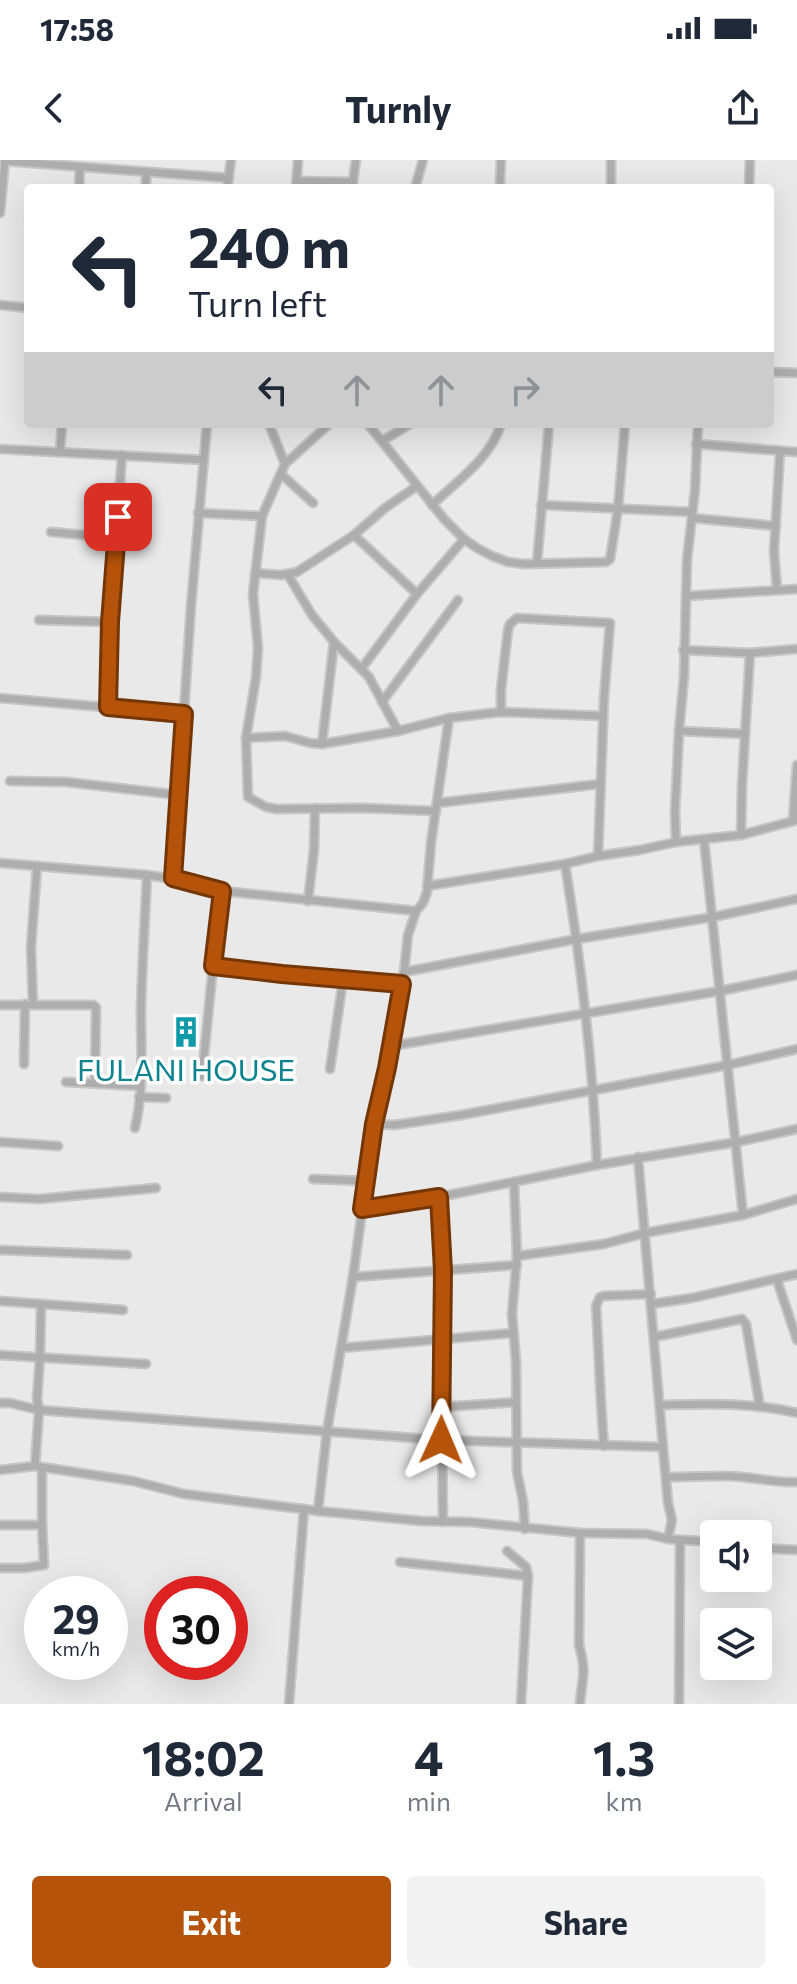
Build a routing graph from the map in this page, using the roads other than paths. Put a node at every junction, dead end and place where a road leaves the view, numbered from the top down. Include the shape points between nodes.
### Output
1 (5, 160) edge
2 (231, 160) edge
3 (298, 160) edge
4 (356, 160) edge
5 (423, 160) edge
6 (501, 160) edge
7 (611, 160) edge
8 (750, 160) edge
9 (108, 164) edge
10 (80, 167) junction
11 (146, 172) junction
12 (229, 178) junction
13 (500, 183) dead end
14 (79, 184) edge
15 (146, 184) edge
16 (228, 184) edge
17 (296, 184) edge
18 (352, 184) edge
19 (416, 184) edge
20 (611, 184) edge
21 (749, 184) edge
22 (0, 213) edge
23 (0, 305) edge
24 (24, 308) edge
25 (774, 372) edge
26 (797, 373) edge
27 (62, 428) edge
28 (207, 428) edge
29 (271, 428) edge
30 (325, 428) edge
31 (371, 428) edge
32 (403, 428) edge
33 (499, 428) edge
34 (549, 428) edge
35 (625, 428) edge
36 (698, 428) edge
37 (382, 441) junction
38 (696, 444) junction
39 (0, 449) edge
40 (780, 451) junction
41 (60, 452) junction
42 (797, 452) edge
43 (122, 455) junction
44 (204, 460) junction
45 (285, 464) junction
46 (281, 474) junction
47 (417, 486) junction
48 (313, 503) dead end
49 (432, 505) junction
50 (541, 505) junction
51 (618, 509) junction
52 (198, 513) junction
53 (692, 515) junction
54 (262, 516) junction
55 (776, 526) junction
56 (51, 532) dead end
57 (354, 535) junction
58 (117, 538) junction
59 (464, 539) junction
60 (537, 563) junction
61 (255, 573) junction
62 (288, 575) junction
63 (797, 589) edge
64 (777, 590) junction
65 (417, 594) junction
66 (686, 596) junction
67 (458, 600) dead end
68 (39, 620) dead end
69 (110, 622) junction
70 (334, 642) junction
71 (797, 649) edge
72 (683, 650) junction
73 (750, 653) junction
74 (362, 668) junction
75 (0, 698) edge
76 (382, 702) junction
77 (108, 707) junction
78 (501, 712) junction
79 (184, 714) junction
80 (603, 716) junction
81 (449, 718) junction
82 (398, 731) junction
83 (679, 731) junction
84 (745, 734) junction
85 (246, 738) junction
86 (322, 744) junction
87 (797, 765) edge
88 (10, 781) dead end
89 (600, 784) junction
90 (179, 795) junction
91 (437, 807) junction
92 (315, 808) junction
93 (795, 820) edge
94 (741, 835) junction
95 (704, 840) junction
96 (676, 842) junction
97 (598, 856) junction
98 (0, 863) edge
99 (565, 864) junction
100 (37, 866) junction
101 (147, 875) junction
102 (173, 878) junction
103 (427, 886) junction
104 (222, 891) junction
105 (797, 899) edge
106 (308, 901) junction
107 (416, 911) junction
108 (713, 917) junction
109 (577, 939) junction
110 (213, 966) junction
111 (404, 972) junction
112 (797, 975) edge
113 (343, 980) junction
114 (402, 984) junction
115 (720, 991) junction
116 (29, 1004) junction
117 (0, 1005) edge
118 (585, 1014) junction
119 (391, 1046) junction
120 (797, 1049) edge
121 (24, 1064) dead end
122 (728, 1065) junction
123 (330, 1069) dead end
124 (202, 1076) dead end
125 (66, 1082) dead end
126 (95, 1083) junction
127 (140, 1086) junction
128 (593, 1090) junction
129 (139, 1097) junction
130 (166, 1098) dead end
131 (374, 1124) junction
132 (135, 1128) dead end
133 (797, 1129) edge
134 (0, 1142) edge
135 (737, 1142) junction
136 (58, 1146) dead end
137 (638, 1157) junction
138 (597, 1165) junction
139 (313, 1179) dead end
140 (365, 1181) junction
141 (514, 1182) junction
142 (156, 1188) dead end
143 (0, 1197) edge
144 (439, 1197) junction
145 (797, 1199) edge
146 (362, 1209) junction
147 (743, 1215) junction
148 (645, 1233) junction
149 (0, 1250) edge
150 (127, 1255) dead end
151 (517, 1260) junction
152 (443, 1271) junction
153 (797, 1274) edge
154 (353, 1277) junction
155 (777, 1280) junction
156 (651, 1294) junction
157 (0, 1301) edge
158 (651, 1304) junction
159 (41, 1305) junction
160 (123, 1310) dead end
161 (514, 1333) junction
162 (654, 1337) junction
163 (441, 1338) junction
164 (797, 1340) edge
165 (341, 1348) junction
166 (0, 1355) edge
167 (40, 1357) junction
168 (146, 1364) dead end
169 (516, 1402) junction
170 (0, 1403) edge
171 (660, 1405) junction
172 (442, 1407) junction
173 (760, 1407) junction
174 (39, 1410) junction
175 (797, 1413) edge
176 (327, 1431) junction
177 (441, 1440) junction
178 (516, 1443) junction
179 (604, 1446) junction
180 (663, 1447) junction
181 (39, 1467) junction
182 (0, 1470) edge
183 (667, 1477) junction
184 (797, 1482) edge
185 (304, 1509) junction
186 (318, 1511) junction
187 (443, 1522) junction
188 (0, 1525) edge
189 (42, 1525) junction
190 (525, 1529) junction
191 (580, 1533) junction
192 (668, 1539) junction
193 (680, 1540) junction
194 (700, 1541) edge
195 (772, 1549) edge
196 (797, 1550) edge
197 (507, 1551) dead end
198 (400, 1562) dead end
199 (0, 1568) edge
200 (528, 1576) junction
201 (289, 1704) edge
202 (521, 1704) edge
203 (580, 1704) edge
204 (679, 1704) edge

1 - 10 street
1 - 22 street
2 - 12 street
3 - 17 street
4 - 18 street
5 - 19 street
6 - 13 street
7 - 20 street
8 - 21 street
9 - 10 street
9 - 11 street
10 - 14 street
11 - 12 street
11 - 15 street
12 - 16 street
23 - 24 street
25 - 26 street
27 - 41 street
28 - 44 street
29 - 45 street
30 - 45 street
31 - 37 street
32 - 37 street
33 - 49 street via 484,456
34 - 50 street
35 - 51 street
36 - 38 street
37 - 47 street
38 - 40 street
38 - 53 street
39 - 41 street
40 - 42 street
40 - 55 street
41 - 43 street
43 - 44 street
43 - 58 street
44 - 52 street
45 - 46 street
46 - 48 street
46 - 54 street
47 - 49 street
47 - 57 street
49 - 59 street
50 - 51 street
50 - 60 street
51 - 53 street
51 - 60 street via 606,562
52 - 54 street
52 - 79 street
53 - 55 street
53 - 66 street
54 - 61 street
55 - 64 street
56 - 58 street
57 - 62 street
57 - 65 street
58 - 69 street
59 - 60 street via 508,562
59 - 65 street
61 - 62 street
61 - 85 street via 258,648
62 - 70 street
63 - 64 street
64 - 66 street
65 - 74 street
66 - 72 street
67 - 76 street
68 - 69 street
69 - 77 street
70 - 74 street
70 - 86 street
71 - 73 street
72 - 73 street
72 - 83 street
73 - 84 street
74 - 76 street
75 - 77 street
76 - 82 street
77 - 79 street
78 - 80 street
78 - 80 street via 508,630 517,618 610,623
78 - 81 street
79 - 90 street
80 - 89 street
81 - 82 street
81 - 91 street
82 - 86 street
83 - 84 street
83 - 96 street
84 - 94 street
85 - 86 street via 285,736
85 - 92 street via 248,797 273,809
87 - 93 street
88 - 90 street
89 - 91 street
89 - 97 street
90 - 102 street
91 - 92 street
91 - 103 street
92 - 106 street
93 - 94 street
94 - 95 street
95 - 96 street
95 - 108 street
96 - 97 street
97 - 99 street
98 - 100 street
99 - 103 street
99 - 109 street
100 - 101 street
100 - 116 street
101 - 102 street
101 - 127 street
102 - 104 street
103 - 107 street
104 - 106 street
104 - 110 street
105 - 108 street
106 - 107 street
107 - 111 street
108 - 109 street
108 - 115 street
109 - 111 street
109 - 118 street
110 - 113 street
110 - 124 street
111 - 114 street
112 - 115 street
113 - 114 street
113 - 123 street
114 - 119 street
115 - 118 street
115 - 122 street
116 - 117 street
116 - 121 street
116 - 126 street via 96,1007
118 - 119 street
118 - 128 street
119 - 131 street
120 - 122 street
122 - 128 street
122 - 135 street
125 - 126 street
126 - 127 street
127 - 129 street
128 - 131 street via 419,1122
128 - 138 street
129 - 130 street
129 - 132 street
131 - 140 street
133 - 135 street
134 - 136 street
135 - 137 street
135 - 147 street
137 - 138 street
137 - 148 street
138 - 141 street
139 - 140 street
140 - 146 street
141 - 144 street
141 - 151 street
142 - 143 street via 39,1199
144 - 146 street
144 - 152 street
145 - 147 street
146 - 154 street
147 - 148 street
148 - 151 street
148 - 156 street
149 - 150 street
151 - 152 street
151 - 161 street
152 - 154 street
152 - 163 street
153 - 155 street
154 - 165 street
155 - 158 street
155 - 164 street
156 - 158 street
156 - 179 street via 604,1296 596,1306
157 - 159 street
158 - 162 street
159 - 160 street
159 - 167 street
161 - 163 street
161 - 169 street
162 - 171 street
162 - 173 street via 742,1319
163 - 165 street
163 - 172 street
165 - 176 street
166 - 167 street
167 - 168 street
167 - 174 street
169 - 172 street
169 - 178 street
170 - 174 street
171 - 173 street
171 - 180 street
172 - 177 street
173 - 175 street
174 - 176 street
174 - 181 street
176 - 177 street
176 - 186 street
177 - 178 street
177 - 187 street
178 - 179 street
178 - 190 street
179 - 180 street
180 - 183 street
181 - 182 street
181 - 185 street
181 - 189 street
183 - 184 street
183 - 192 street via 672,1520
185 - 186 street
185 - 201 street
186 - 187 street
187 - 190 street
188 - 189 street
189 - 199 street via 44,1565
190 - 191 street
191 - 192 street
191 - 203 street via 579,1645 585,1675
192 - 193 street
193 - 194 street
193 - 204 street
195 - 196 street
197 - 200 street via 526,1567
198 - 200 street
200 - 202 street

